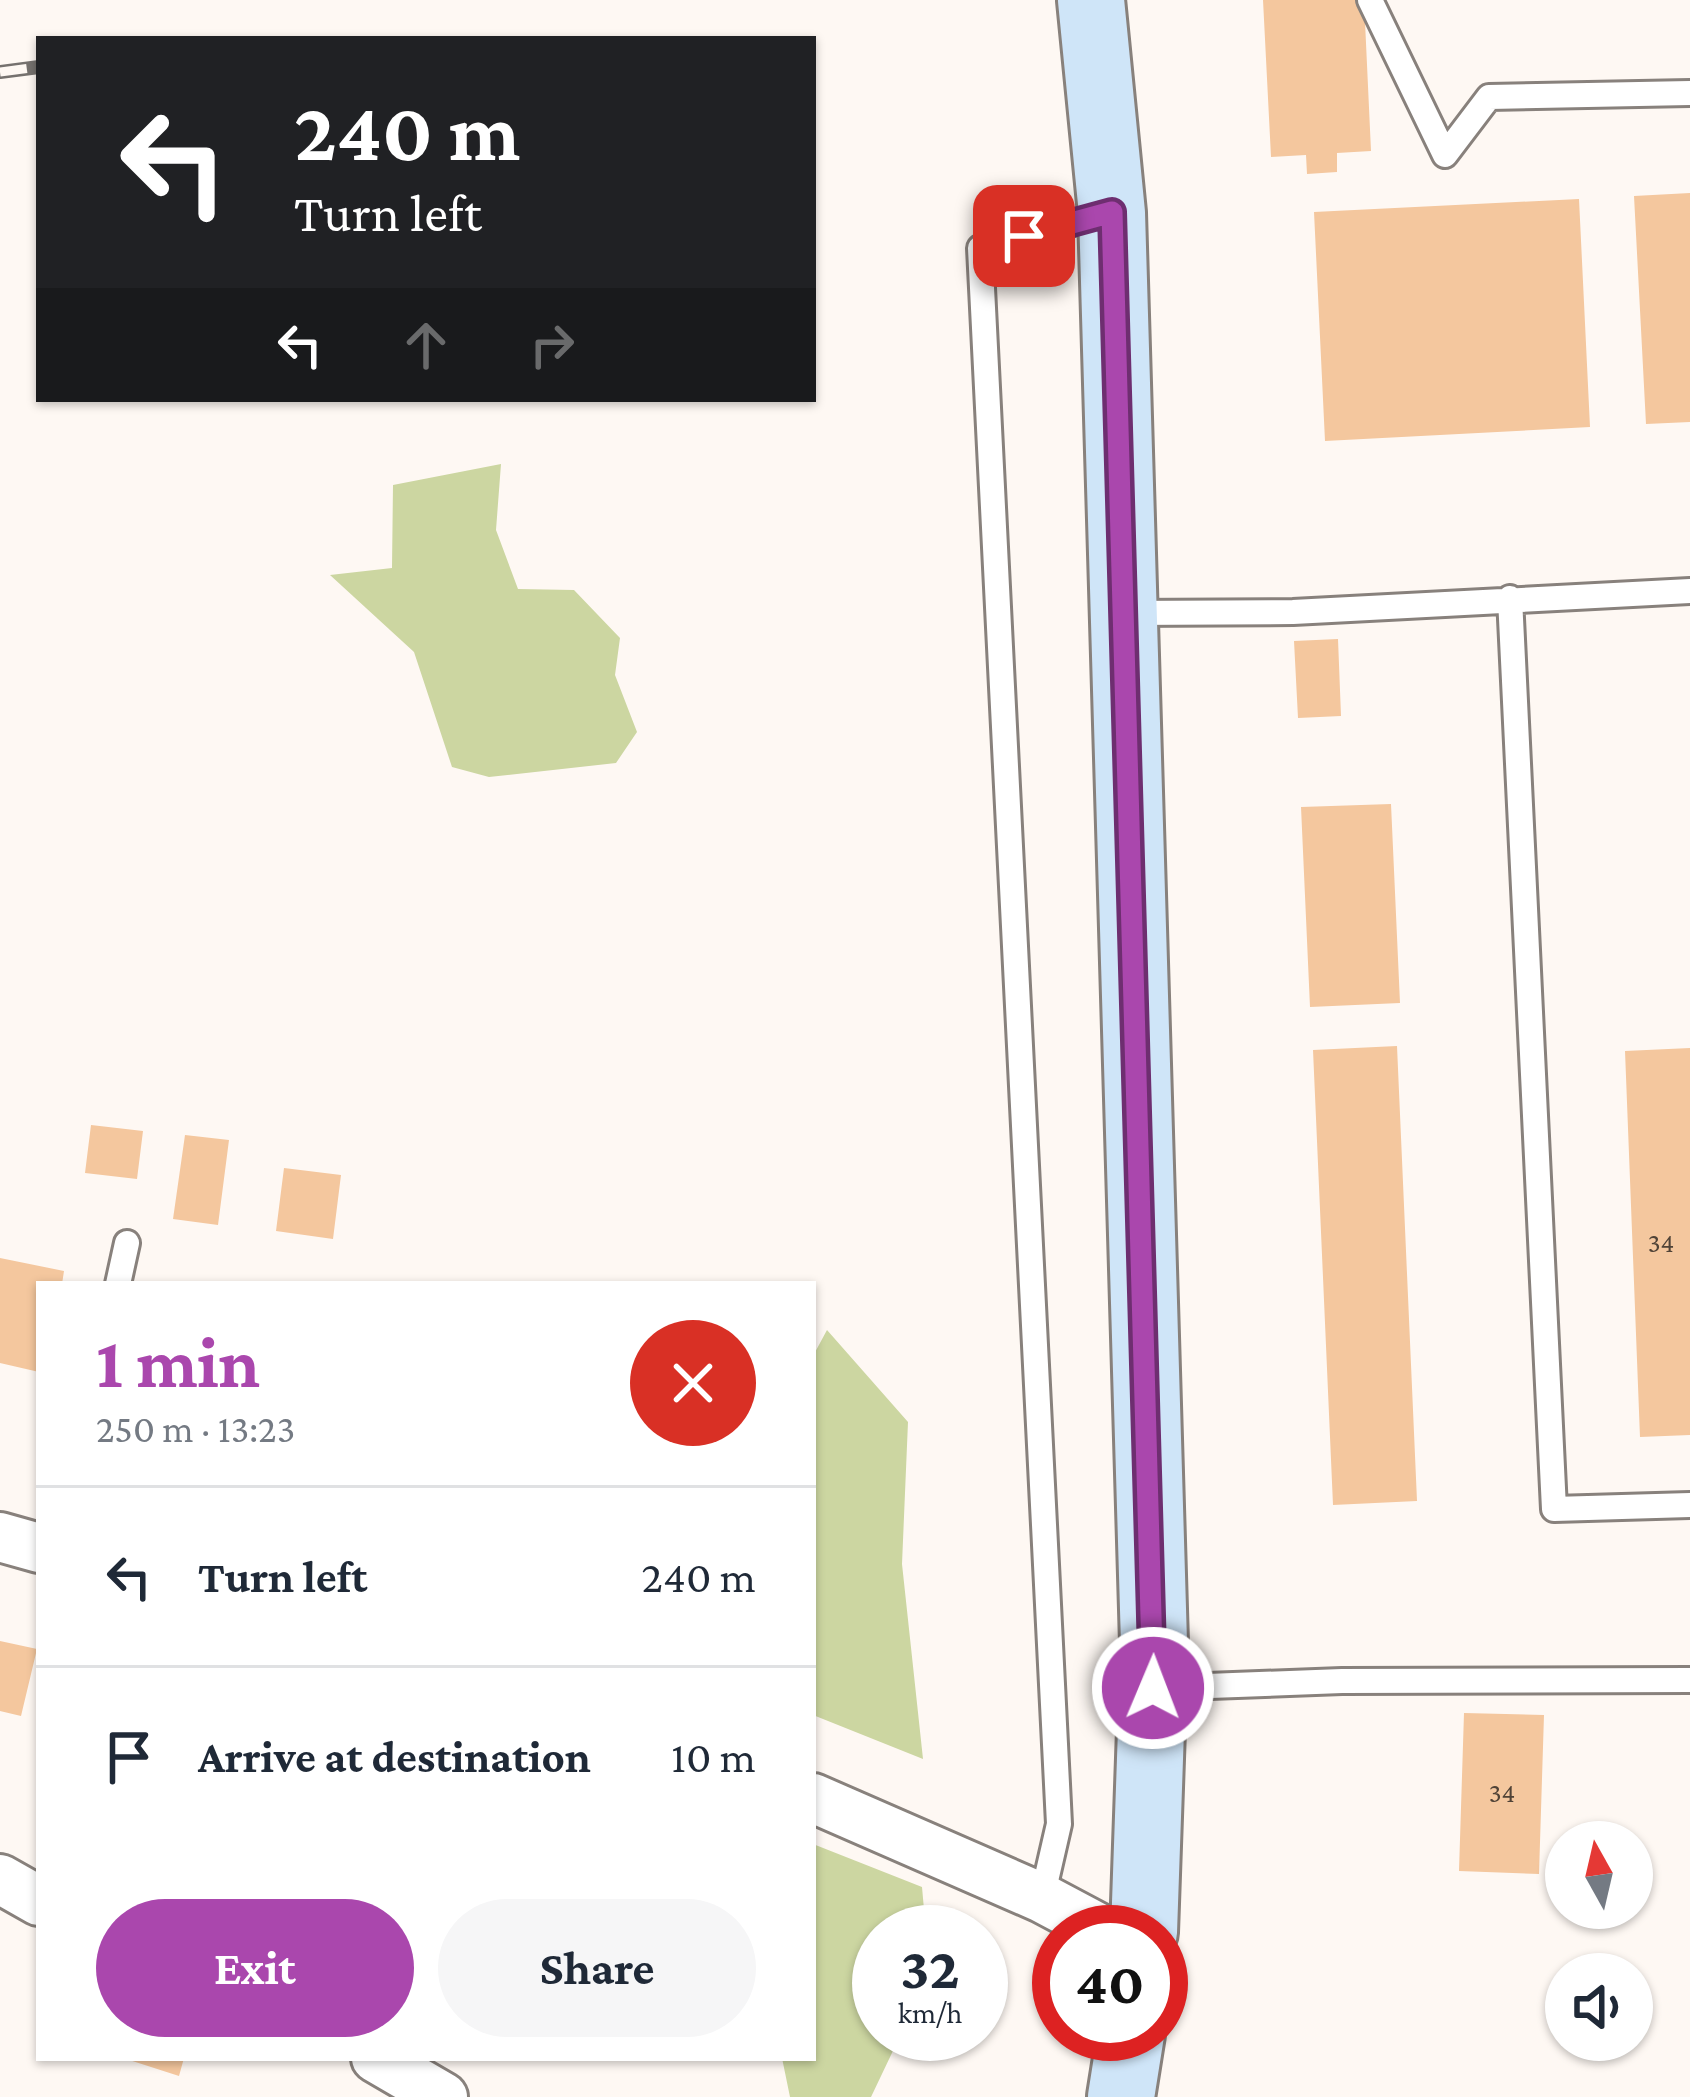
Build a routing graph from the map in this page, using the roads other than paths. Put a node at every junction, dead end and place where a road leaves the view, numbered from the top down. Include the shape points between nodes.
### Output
1 (1091, 0) edge
2 (1370, 0) edge
3 (1690, 92) edge
4 (1112, 212) junction
5 (1690, 591) edge
6 (1510, 598) junction
7 (1124, 613) junction
8 (128, 1243) dead end
9 (119, 1281) edge
10 (1690, 1505) edge
11 (0, 1537) edge
12 (36, 1547) edge
13 (1690, 1680) edge
14 (1153, 1688) junction
15 (816, 1799) edge
16 (0, 1879) edge
17 (1042, 1898) junction
18 (36, 1899) edge
19 (1055, 1905) edge
20 (1145, 1905) edge
21 (381, 2061) edge
22 (1126, 2061) edge
23 (443, 2097) edge
24 (1121, 2097) edge

1 - 4 street
2 - 3 lane via 1445,155 1489,97
4 - 7 street
4 - 17 lane via 980,248 1059,1823
5 - 6 lane
6 - 7 lane
6 - 10 lane via 1554,1509
7 - 14 street
8 - 9 lane
11 - 12 street
13 - 14 lane
14 - 20 street
15 - 17 street
16 - 18 street
17 - 19 street
21 - 23 street
22 - 24 street

